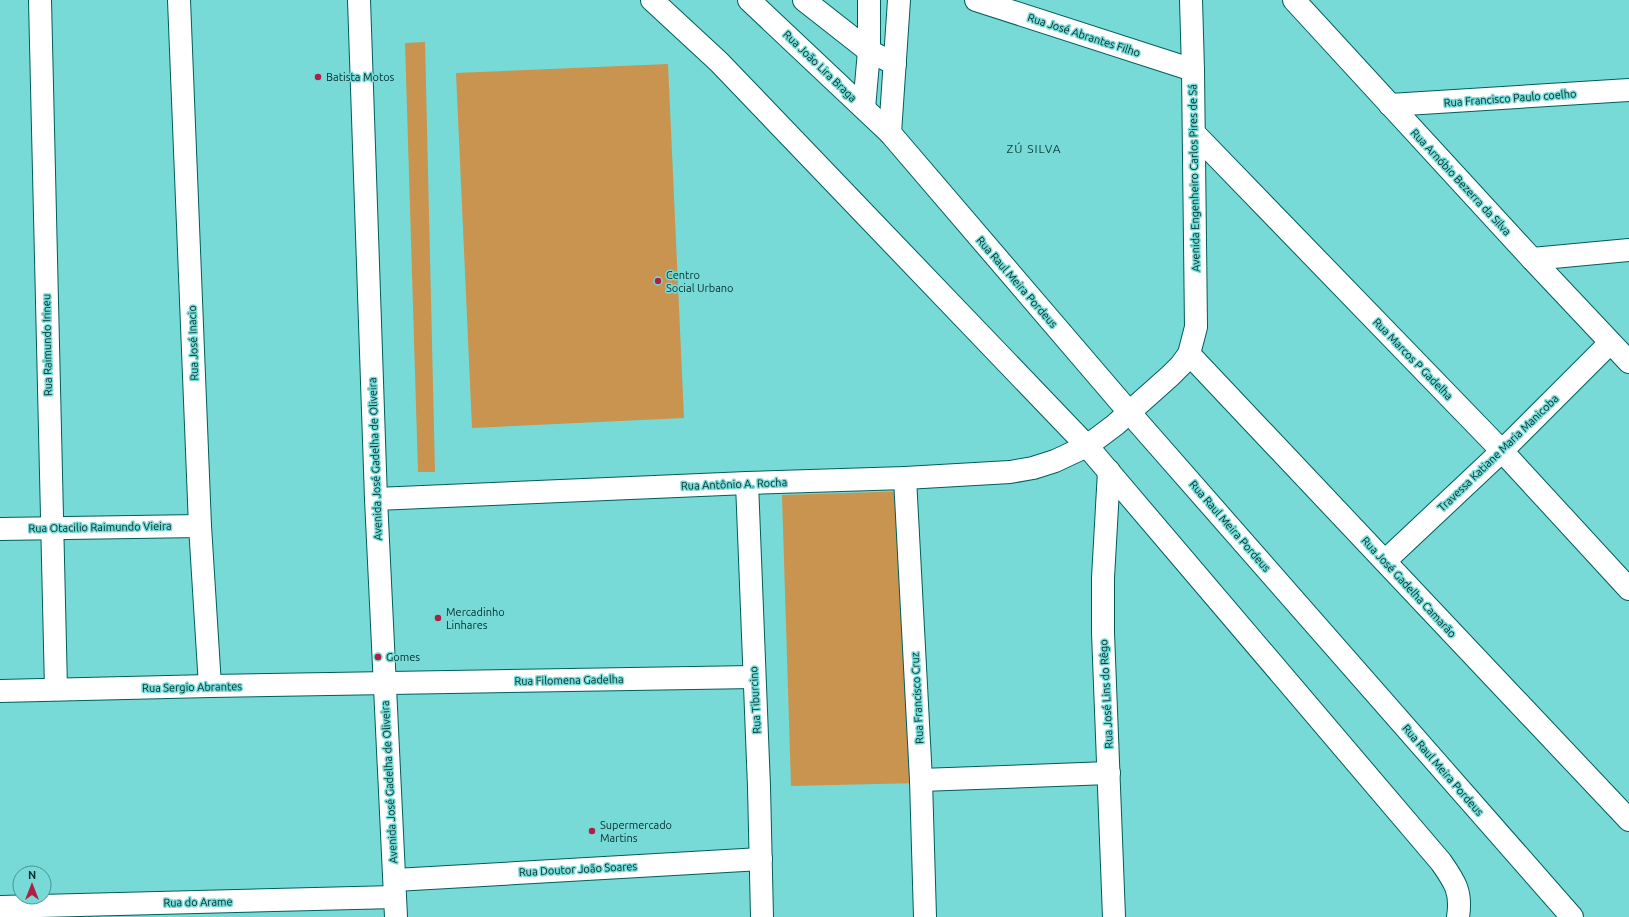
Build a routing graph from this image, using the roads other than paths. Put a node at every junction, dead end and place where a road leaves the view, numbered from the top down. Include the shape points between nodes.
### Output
1 (40, 0) edge
2 (179, 0) edge
3 (359, 0) edge
4 (652, 0) edge
5 (748, 0) edge
6 (804, 0) edge
7 (869, 0) edge
8 (899, 0) edge
9 (976, 0) edge
10 (1191, 0) edge
11 (1294, 0) edge
12 (869, 52) junction
13 (895, 64) junction
14 (1193, 70) junction
15 (1629, 90) edge
16 (1390, 105) junction
17 (864, 108) junction
18 (890, 133) junction
19 (1194, 133) junction
20 (1629, 250) edge
21 (1532, 259) junction
22 (1610, 343) junction
23 (1189, 354) junction
24 (1629, 362) edge
25 (1129, 412) junction
26 (1087, 446) junction
27 (1502, 451) junction
28 (1109, 471) junction
29 (905, 478) junction
30 (747, 483) junction
31 (376, 499) junction
32 (200, 526) junction
33 (51, 528) junction
34 (0, 529) edge
35 (1385, 561) junction
36 (1629, 588) edge
37 (754, 677) junction
38 (384, 683) junction
39 (210, 686) junction
40 (56, 689) junction
41 (0, 691) edge
42 (1109, 773) junction
43 (922, 780) junction
44 (1629, 820) edge
45 (762, 859) junction
46 (395, 898) edge
47 (0, 907) edge
48 (762, 917) edge
49 (925, 917) edge
50 (1114, 917) edge
51 (1458, 917) edge
52 (1572, 917) edge

1 - 33 street, Rua Raimundo Irineu
2 - 32 street, Rua José Inacio
3 - 31 street, Avenida José Gadelha de Oliveira
4 - 26 street via 719,62
5 - 17 street, Rua João Lira Braga
6 - 12 street
7 - 12 street
8 - 13 street
9 - 14 street, Rua José Abrantes Filho
10 - 14 street, Avenida Engenheiro Carlos Pires de Sá
11 - 16 street, Rua Arnóbio Bezerra da Silva
12 - 13 street
12 - 17 street
13 - 18 street
14 - 19 street, Avenida Engenheiro Carlos Pires de Sá
15 - 16 street, Rua Francisco Paulo coelho
16 - 21 street, Rua Arnóbio Bezerra da Silva
17 - 18 street, Rua João Lira Braga
18 - 25 street, Rua Raul Meira Pordeus
19 - 23 street, Avenida Engenheiro Carlos Pires de Sá via 1196,327
19 - 27 street, Rua Marcos P Gadelha
20 - 21 street
21 - 22 street, Rua Arnóbio Bezerra da Silva
22 - 24 street, Rua Arnóbio Bezerra da Silva
22 - 27 street, Travessa Katiane Maria Manicoba
23 - 25 street, Rua Antônio A. Rocha via 1170,376
23 - 35 street, Rua José Gadelha Camarão
25 - 26 street, Rua Antônio A. Rocha
25 - 52 street, Rua Raul Meira Pordeus
26 - 28 street
26 - 29 street, Rua Antônio A. Rocha via 1033,468 1010,472
27 - 35 street, Travessa Katiane Maria Manicoba
27 - 36 street, Rua Marcos P Gadelha
28 - 42 street, Rua José Lins do Rêgo via 1103,633
28 - 51 street via 1441,862 1459,892
29 - 30 street, Rua Antônio A. Rocha
29 - 43 street, Rua Francisco Cruz
30 - 31 street, Rua Antônio A. Rocha
30 - 37 street, Rua Tiburcino
31 - 38 street, Avenida José Gadelha de Oliveira
32 - 33 street, Rua Otacilio Raimundo Vieira
32 - 39 street, Rua José Inacio
33 - 34 street, Rua Otacilio Raimundo Vieira
33 - 40 street, Rua Raimundo Irineu
35 - 44 street, Rua José Gadelha Camarão
37 - 38 street, Rua Filomena Gadelha
37 - 45 street, Rua Tiburcino
38 - 39 street, Rua Sergio Abrantes
38 - 46 street, Avenida José Gadelha de Oliveira
39 - 40 street, Rua Sergio Abrantes
40 - 41 street, Rua Sergio Abrantes
42 - 43 street
42 - 50 street, Rua José Lins do Rêgo
43 - 49 street, Rua Francisco Cruz
45 - 46 street, Rua Doutor João Soares
45 - 48 street, Rua Tiburcino
46 - 47 street, Rua do Arame

